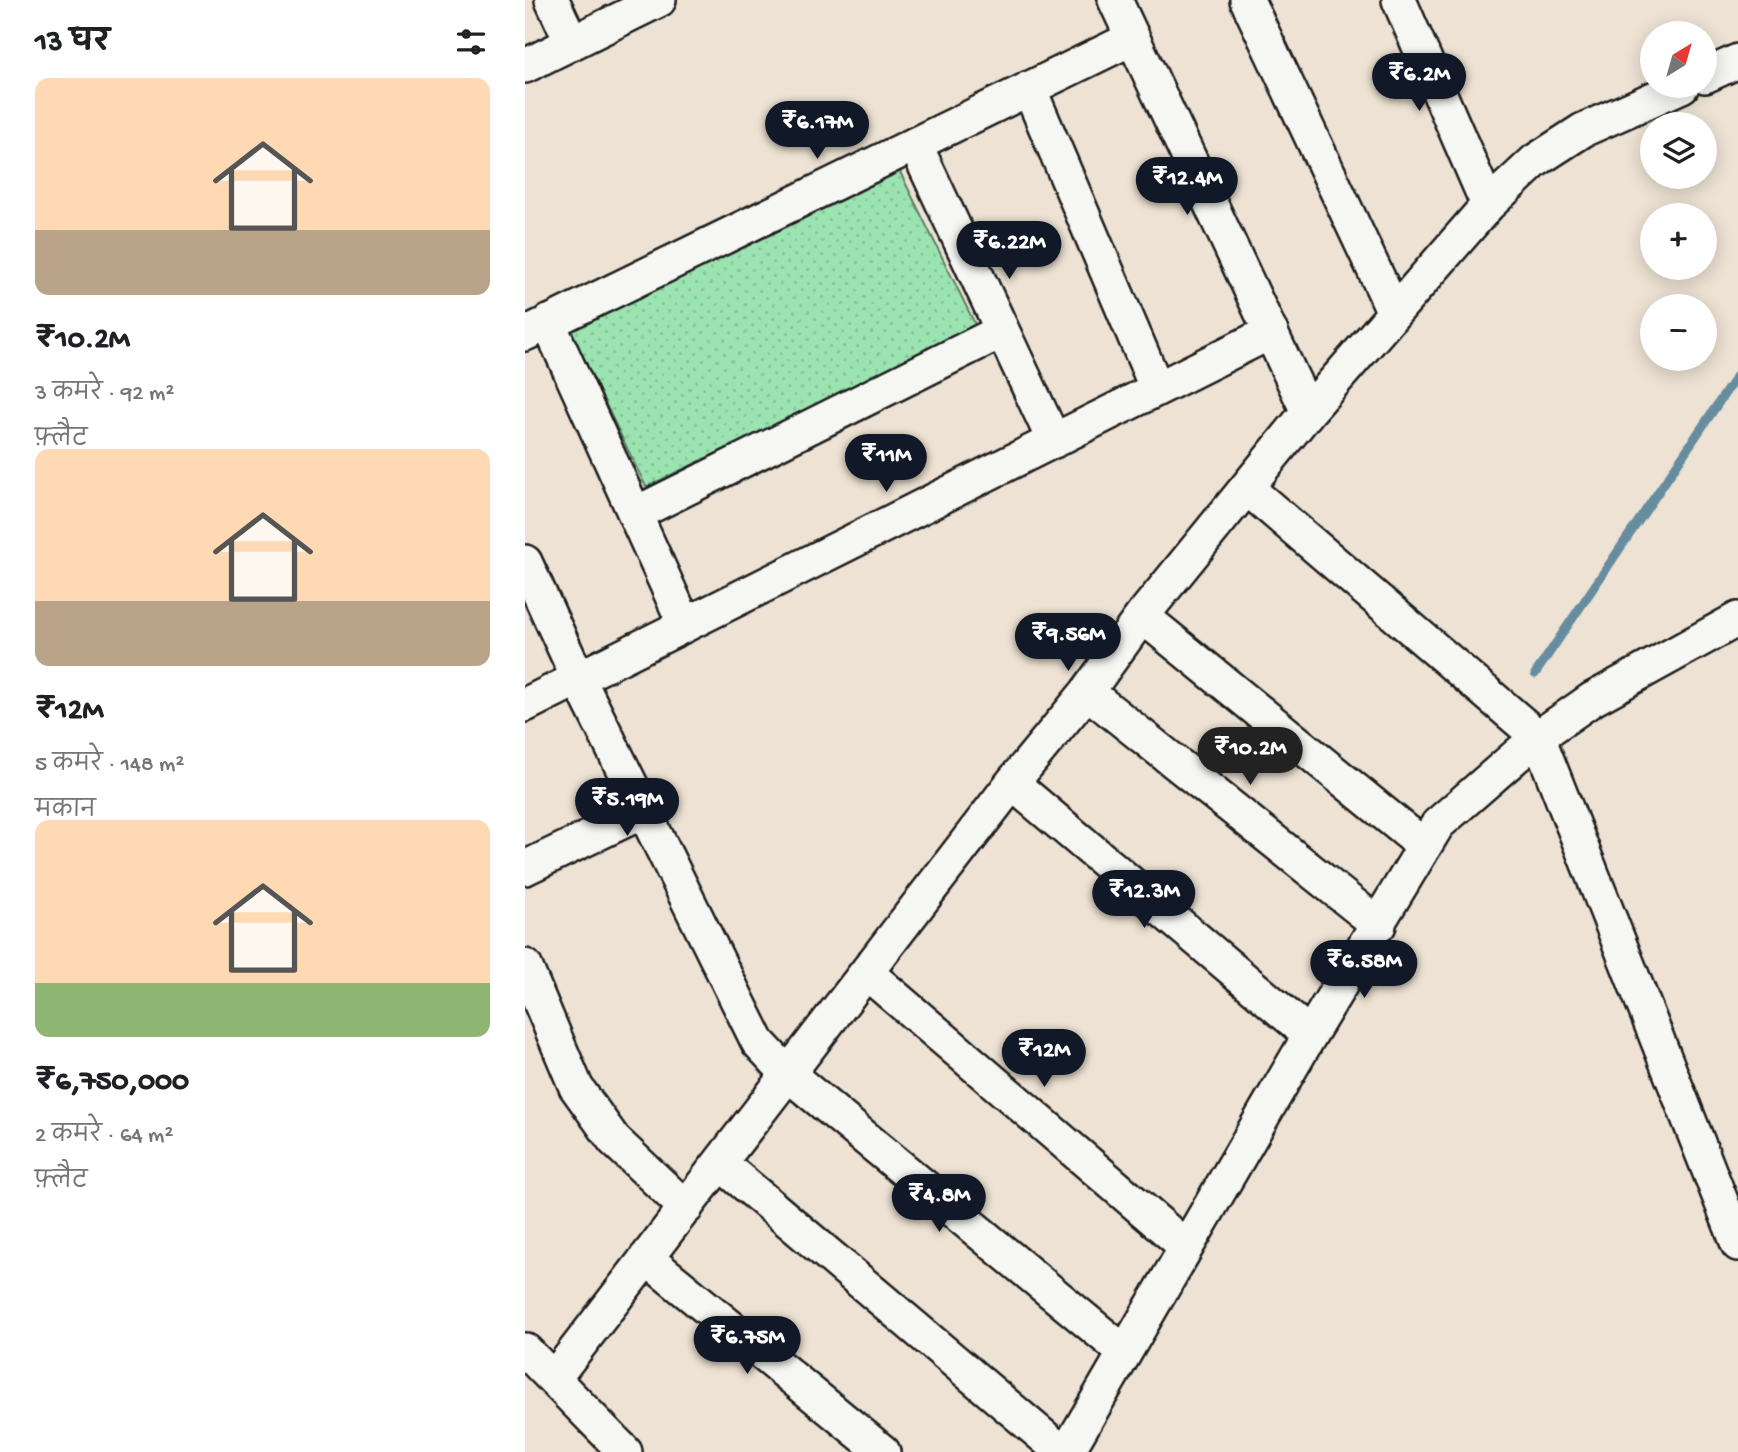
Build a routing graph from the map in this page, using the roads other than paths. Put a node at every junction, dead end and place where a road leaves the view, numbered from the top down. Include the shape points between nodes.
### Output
1 (552, 0) edge
2 (659, 0) edge
3 (1115, 0) edge
4 (1247, 0) edge
5 (1399, 0) edge
6 (1133, 38) junction
7 (572, 43) junction
8 (1738, 61) edge
9 (525, 66) edge
10 (1717, 71) edge
11 (1029, 88) junction
12 (1655, 98) edge
13 (915, 144) junction
14 (1488, 205) junction
15 (1394, 312) junction
16 (536, 328) edge
17 (1002, 331) junction
18 (1271, 332) junction
19 (1157, 389) junction
20 (1308, 412) junction
21 (1054, 441) junction
22 (1248, 489) junction
23 (635, 514) junction
24 (525, 562) edge
25 (1142, 616) junction
26 (1738, 619) edge
27 (685, 625) junction
28 (578, 678) junction
29 (1087, 692) junction
30 (525, 705) edge
31 (1538, 737) junction
32 (1012, 783) junction
33 (644, 811) junction
34 (1423, 845) junction
35 (525, 868) edge
36 (1379, 925) junction
37 (525, 966) edge
38 (867, 973) junction
39 (1310, 1035) junction
40 (788, 1074) junction
41 (720, 1163) junction
42 (686, 1208) junction
43 (1738, 1244) edge
44 (1185, 1246) junction
45 (646, 1258) junction
46 (525, 1350) edge
47 (1124, 1352) junction
48 (554, 1378) junction
49 (625, 1452) edge
50 (883, 1452) edge
51 (1064, 1452) edge

1 - 7 street
2 - 7 street
3 - 6 street
4 - 15 street
5 - 14 street
6 - 11 street
6 - 18 street
7 - 9 street
8 - 10 street
11 - 13 street
11 - 19 street
12 - 14 street via 1583,130 1535,161
13 - 16 street
13 - 17 street
14 - 15 street
15 - 20 street
16 - 23 street
17 - 21 street
17 - 23 street
18 - 19 street
18 - 20 street
19 - 21 street
20 - 22 street
21 - 27 street
22 - 25 street
22 - 31 street
23 - 27 street
24 - 28 street
25 - 29 street
25 - 34 street
26 - 31 street via 1591,700
27 - 28 street
28 - 30 street
28 - 33 street
29 - 32 street
29 - 36 street
31 - 34 street via 1438,824
31 - 43 street
32 - 38 street
32 - 39 street
33 - 35 street
33 - 40 street via 758,1042
34 - 36 street
36 - 39 street
37 - 42 street via 576,1087 614,1140
38 - 40 street
38 - 44 street
39 - 44 street
40 - 41 street
40 - 47 street
41 - 42 street
41 - 51 street
42 - 45 street
44 - 47 street
45 - 48 street
45 - 50 street
46 - 48 street
47 - 51 street
48 - 49 street

